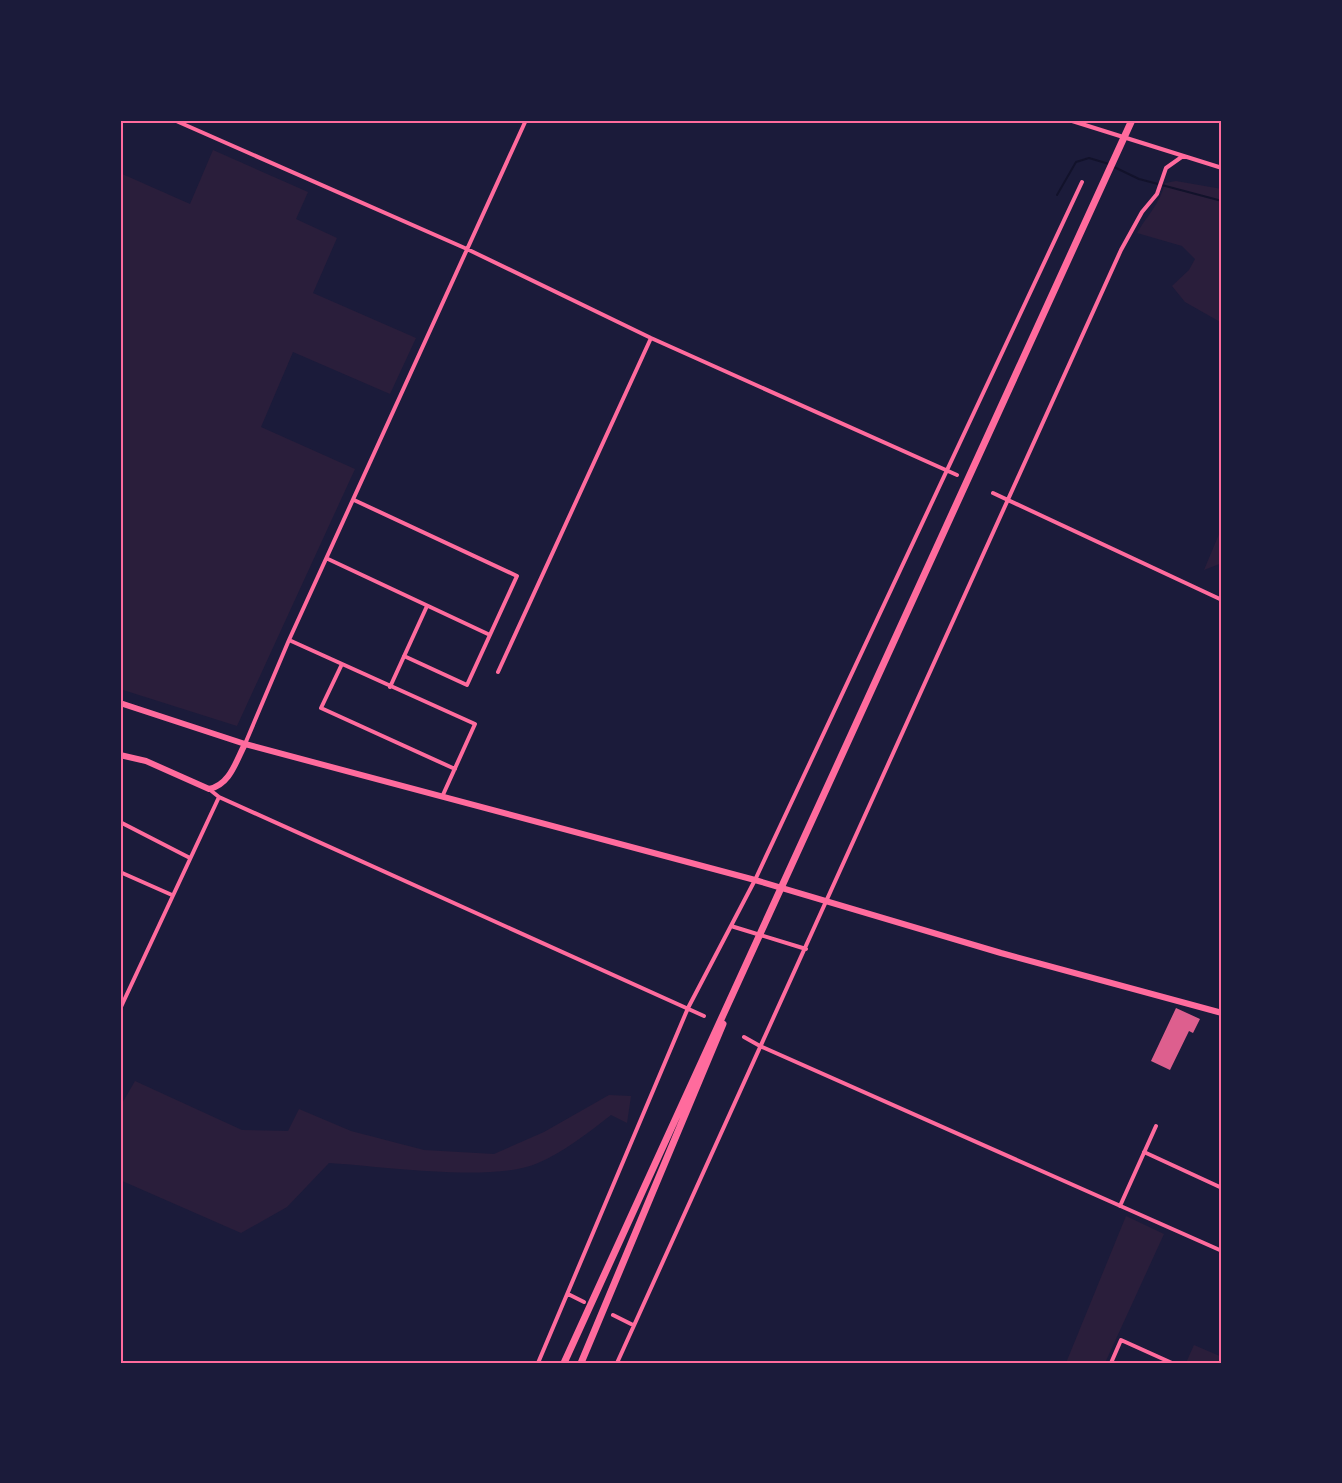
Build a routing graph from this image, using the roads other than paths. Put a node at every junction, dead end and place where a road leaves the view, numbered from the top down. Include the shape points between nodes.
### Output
1 (174, 120) edge
2 (526, 120) edge
3 (1070, 120) edge
4 (1132, 120) edge
5 (1183, 156) junction
6 (1222, 168) edge
7 (1082, 182) dead end
8 (467, 249) junction
9 (651, 338) junction
10 (947, 470) junction
11 (957, 475) dead end
12 (993, 493) dead end
13 (354, 500) junction
14 (1008, 501) junction
15 (328, 559) junction
16 (1222, 600) edge
17 (427, 606) junction
18 (490, 635) junction
19 (289, 640) junction
20 (404, 656) junction
21 (342, 664) junction
22 (498, 672) dead end
23 (390, 687) junction
24 (120, 703) edge
25 (245, 744) junction
26 (120, 755) edge
27 (455, 769) junction
28 (209, 789) junction
29 (219, 797) junction
30 (442, 797) junction
31 (120, 822) edge
32 (190, 858) junction
33 (120, 872) edge
34 (754, 880) junction
35 (172, 895) junction
36 (827, 902) junction
37 (731, 926) junction
38 (806, 949) junction
39 (749, 961) junction
40 (688, 1008) junction
41 (120, 1009) edge
42 (1222, 1013) edge
43 (704, 1016) dead end
44 (744, 1037) dead end
45 (760, 1046) junction
46 (1156, 1126) dead end
47 (1144, 1152) junction
48 (1222, 1188) edge
49 (1120, 1206) junction
50 (1222, 1251) edge
51 (568, 1294) junction
52 (584, 1302) dead end
53 (613, 1315) dead end
54 (633, 1325) junction
55 (538, 1363) edge
56 (564, 1363) edge
57 (581, 1363) edge
58 (617, 1363) edge
59 (1111, 1363) edge
60 (1172, 1363) edge

1 - 8 street
2 - 8 street
3 - 5 street
4 - 39 highway
5 - 6 street
5 - 14 street via 1166,168 1157,194 1121,250
7 - 10 street
8 - 9 street
8 - 13 street
9 - 10 street
9 - 22 street
10 - 11 street
10 - 34 street
12 - 14 street
13 - 15 street
13 - 18 street via 517,576
14 - 16 street
14 - 36 street
15 - 17 street
15 - 19 street
17 - 18 street
17 - 20 street
18 - 20 street via 467,685
19 - 21 street
19 - 25 street
20 - 23 street
21 - 23 street
21 - 27 street via 321,708
23 - 27 street via 475,724
24 - 25 main road
25 - 28 main road via 226,780
25 - 30 main road
26 - 28 main road via 146,761
27 - 30 street
28 - 29 street
29 - 32 street
29 - 40 street
30 - 34 main road
31 - 32 street
32 - 35 street
33 - 35 street
34 - 36 main road
34 - 37 street
35 - 41 street
36 - 38 street
36 - 42 main road
37 - 38 street
37 - 40 street
38 - 45 street
39 - 56 highway
39 - 57 highway
40 - 43 street
40 - 51 street
44 - 45 street
45 - 49 street
45 - 54 street
46 - 47 street
47 - 48 street
47 - 49 street
49 - 50 street
51 - 52 street
51 - 55 street
53 - 54 street
54 - 58 street
59 - 60 street via 1121,1340

